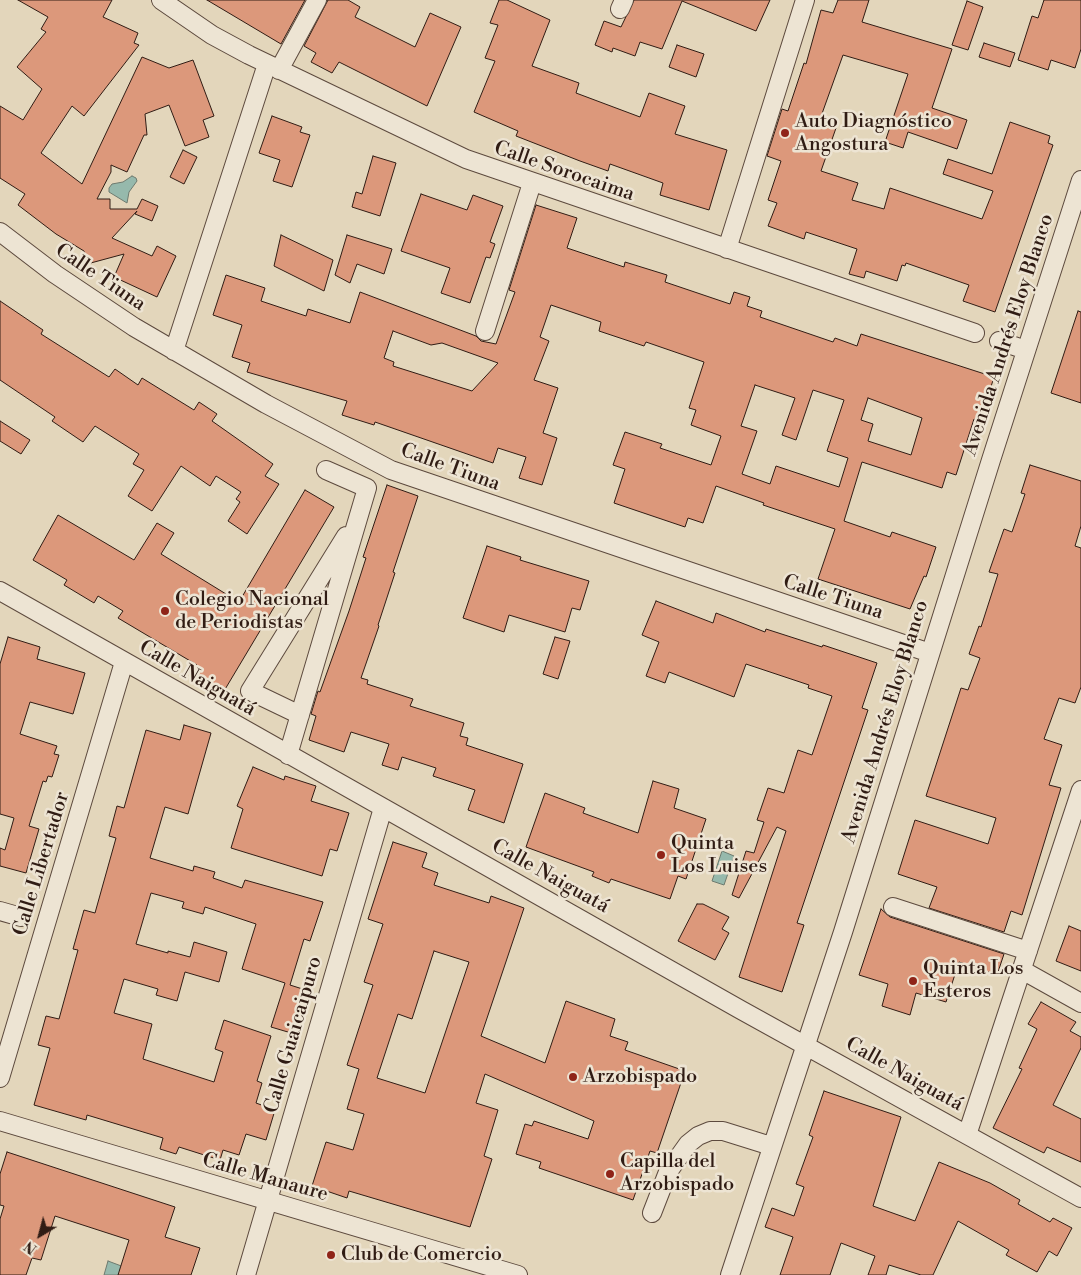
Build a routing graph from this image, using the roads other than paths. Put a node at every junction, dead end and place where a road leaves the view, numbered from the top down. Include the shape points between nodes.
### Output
1 (161, 0) edge
2 (317, 0) edge
3 (806, 0) edge
4 (273, 67) junction
5 (1081, 180) edge
6 (532, 183) junction
7 (0, 232) edge
8 (726, 250) junction
9 (485, 331) dead end
10 (975, 333) dead end
11 (999, 341) dead end
12 (1026, 350) junction
13 (174, 351) junction
14 (326, 470) dead end
15 (359, 515) junction
16 (0, 591) edge
17 (930, 652) junction
18 (124, 662) junction
19 (300, 715) junction
20 (288, 755) junction
21 (1081, 790) edge
22 (383, 808) junction
23 (893, 908) dead end
24 (0, 911) edge
25 (21, 917) dead end
26 (1028, 951) junction
27 (1022, 970) junction
28 (1081, 1002) edge
29 (805, 1045) junction
30 (0, 1078) edge
31 (0, 1121) edge
32 (968, 1135) junction
33 (772, 1146) junction
34 (1081, 1198) edge
35 (268, 1201) junction
36 (652, 1213) dead end
37 (246, 1275) edge
38 (518, 1275) edge
39 (730, 1275) edge

1 - 4 street, Calle Sorocaima via 212,35
2 - 4 street
3 - 8 street
4 - 6 street, Calle Sorocaima via 434,145
4 - 13 street
5 - 12 street, Avenida Andrés Eloy Blanco
6 - 8 street, Calle Sorocaima
6 - 9 street
7 - 13 street, Calle Tiuna via 55,274
8 - 10 street, Calle Sorocaima
11 - 12 street
12 - 17 street, Avenida Andrés Eloy Blanco
13 - 17 street, Calle Tiuna via 391,470
14 - 15 street via 367,488
15 - 19 street
15 - 19 street via 250,692
16 - 18 street, Calle Naiguatá
17 - 29 street, Avenida Andrés Eloy Blanco
18 - 20 street, Calle Naiguatá
18 - 30 street, Calle Libertador
19 - 20 street
20 - 22 street, Calle Naiguatá
21 - 26 street
22 - 29 street, Calle Naiguatá
22 - 35 street, Calle Guaicaipuro
23 - 26 street
24 - 25 street
26 - 27 street
27 - 28 street
27 - 32 street
29 - 32 street, Calle Naiguatá
29 - 33 street, Avenida Andrés Eloy Blanco
31 - 35 street, Calle Manaure
32 - 34 street, Calle Naiguatá
33 - 36 street via 723,1131 710,1131 698,1136 688,1144 668,1172
33 - 39 street, Avenida Andrés Eloy Blanco
35 - 37 street, Calle Guaicaipuro
35 - 38 street, Calle Manaure

